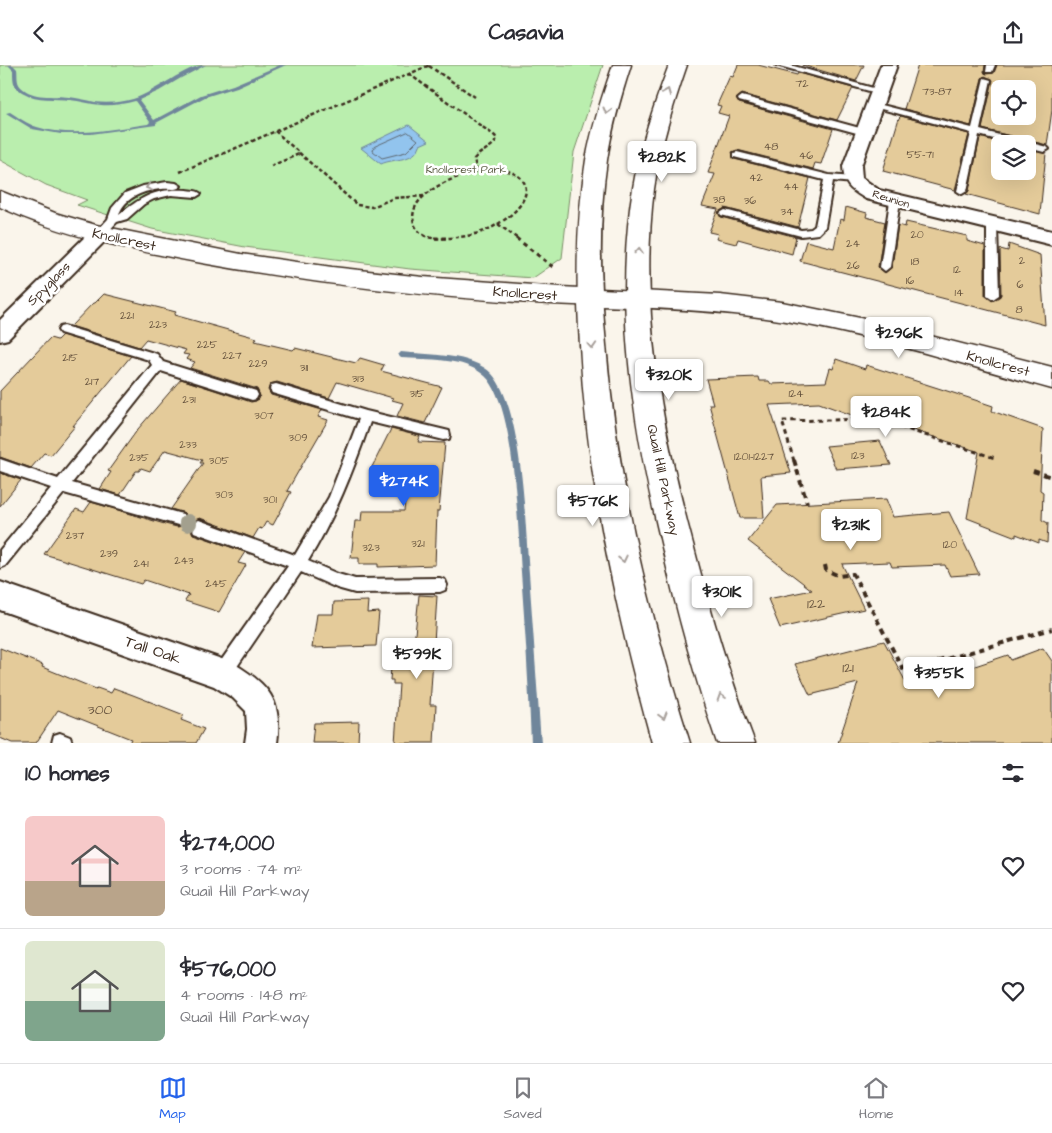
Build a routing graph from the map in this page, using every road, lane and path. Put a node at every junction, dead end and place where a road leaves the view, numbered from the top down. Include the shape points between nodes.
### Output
1 (429, 65) edge
2 (622, 65) edge
3 (678, 65) edge
4 (780, 65) edge
5 (889, 65) edge
6 (989, 72) edge
7 (409, 74) junction
8 (475, 97) dead end
9 (742, 99) dead end
10 (877, 99) junction
11 (275, 131) junction
12 (864, 132) junction
13 (975, 132) junction
14 (991, 136) edge
15 (1036, 147) edge
16 (1044, 149) dead end
17 (299, 154) junction
18 (737, 155) dead end
19 (271, 166) dead end
20 (477, 171) junction
21 (175, 174) dead end
22 (829, 178) junction
23 (853, 180) junction
24 (962, 191) dead end
25 (425, 195) junction
26 (0, 198) edge
27 (895, 201) junction
28 (725, 213) dead end
29 (498, 224) junction
30 (992, 225) junction
31 (106, 227) junction
32 (1052, 238) edge
33 (552, 267) dead end
34 (885, 267) dead end
35 (993, 295) dead end
36 (589, 298) junction
37 (638, 300) junction
38 (64, 330) dead end
39 (0, 333) edge
40 (158, 365) junction
41 (1052, 379) edge
42 (276, 389) dead end
43 (252, 395) dead end
44 (366, 416) junction
45 (444, 435) dead end
46 (995, 458) dead end
47 (0, 465) edge
48 (1033, 471) dead end
49 (1052, 477) edge
50 (61, 486) junction
51 (807, 503) dead end
52 (178, 519) dead end
53 (199, 527) dead end
54 (0, 561) edge
55 (297, 564) junction
56 (824, 565) dead end
57 (440, 585) dead end
58 (0, 596) edge
59 (1052, 629) edge
60 (222, 674) junction
61 (261, 743) edge
62 (671, 743) edge
63 (736, 743) edge

1 - 7 path
1 - 8 path
2 -> 36 main road via 604,123 594,178 589,222
37 -> 3 main road, Quail Hill Parkway via 645,180 656,125
4 - 10 lane
5 - 10 street
6 - 13 lane
7 - 11 path
7 - 20 path via 496,136 494,145 474,159
9 - 12 lane
10 - 12 street
10 - 13 lane
11 - 17 path
11 - 21 path
12 - 23 street via 852,166
13 - 14 lane
13 - 24 lane
15 - 16 lane
17 - 19 path
17 - 25 path via 357,205 372,207 394,198
18 - 22 lane
20 - 25 path via 446,181
20 - 29 path via 507,171 526,183 527,193 520,206
22 - 23 lane
22 - 28 lane via 820,227 814,232 801,233
23 - 27 street, Reunion via 873,195
25 - 29 path via 416,207 413,219 417,230 427,237 460,237
26 - 31 main road, Knollcrest via 55,221
27 - 30 street, Reunion
27 - 34 lane
29 - 33 path
30 - 32 street, Reunion
30 - 35 lane
31 -> 31 lane via 141,202 161,194 196,194 187,188 174,186 146,187 120,203
31 - 36 main road, Knollcrest via 214,258 351,279
31 - 39 street, Spyglass
36 - 37 main road, Knollcrest
36 -> 62 main road via 594,381 620,548
37 - 41 main road, Knollcrest via 740,306 813,316
63 -> 37 main road, Quail Hill Parkway via 707,655 666,507 645,387
38 - 40 lane via 153,357
40 - 43 lane
40 - 50 lane
42 - 44 lane
44 - 45 lane
44 - 55 lane via 334,501
46 - 51 path via 876,419 782,421
47 - 50 lane
48 - 49 path
50 - 52 lane
50 - 54 lane
53 - 55 lane
55 - 57 lane via 355,586
55 - 60 lane
56 - 59 path via 826,570 839,576 853,573 904,671
58 - 60 street, Tall Oak
60 - 61 street, Tall Oak via 255,696 263,711

